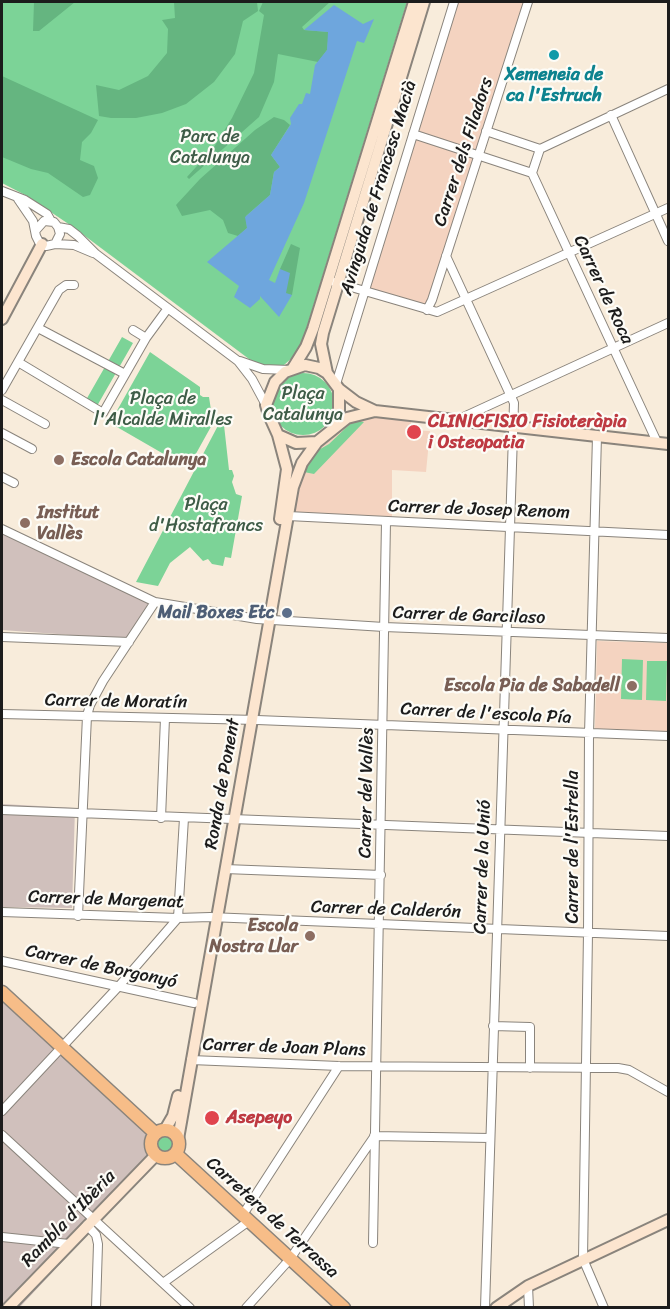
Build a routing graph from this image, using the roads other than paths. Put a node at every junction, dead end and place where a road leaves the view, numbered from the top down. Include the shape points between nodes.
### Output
1 (414, 2) edge
2 (424, 2) edge
3 (454, 2) edge
4 (528, 2) edge
5 (669, 89) edge
6 (611, 115) junction
7 (486, 131) junction
8 (413, 134) junction
9 (540, 150) junction
10 (479, 155) junction
11 (532, 173) junction
12 (2, 191) edge
13 (18, 199) junction
14 (669, 208) edge
15 (656, 214) junction
16 (51, 221) junction
17 (58, 226) junction
18 (36, 230) junction
19 (669, 241) edge
20 (42, 244) junction
21 (55, 244) junction
22 (96, 254) junction
23 (570, 254) junction
24 (446, 256) junction
25 (334, 282) junction
26 (74, 285) dead end
27 (364, 291) junction
28 (466, 300) junction
29 (168, 308) junction
30 (427, 310) junction
31 (2, 319) edge
32 (669, 323) edge
33 (38, 327) junction
34 (133, 330) dead end
35 (146, 338) junction
36 (614, 349) junction
37 (238, 361) junction
38 (18, 362) junction
39 (291, 369) junction
40 (327, 373) junction
41 (125, 374) junction
42 (338, 387) junction
43 (2, 390) edge
44 (512, 395) junction
45 (2, 400) edge
46 (266, 405) junction
47 (375, 411) junction
48 (456, 421) junction
49 (45, 424) dead end
50 (335, 427) junction
51 (514, 427) junction
52 (2, 433) edge
53 (278, 435) junction
54 (597, 436) junction
55 (317, 442) junction
56 (666, 443) edge
57 (33, 449) dead end
58 (2, 477) edge
59 (14, 483) dead end
60 (288, 516) junction
61 (386, 522) junction
62 (510, 527) junction
63 (2, 529) edge
64 (594, 530) junction
65 (669, 535) edge
66 (155, 602) junction
67 (266, 620) junction
68 (384, 627) junction
69 (506, 632) junction
70 (592, 636) junction
71 (2, 637) edge
72 (669, 638) edge
73 (129, 642) junction
74 (2, 714) edge
75 (87, 716) junction
76 (165, 718) junction
77 (230, 719) joint
78 (248, 720) junction
79 (382, 725) junction
80 (503, 730) junction
81 (589, 734) junction
82 (669, 736) edge
83 (2, 810) edge
84 (81, 815) junction
85 (161, 818) junction
86 (184, 818) junction
87 (230, 821) junction
88 (381, 826) junction
89 (500, 830) junction
90 (588, 833) junction
91 (669, 836) edge
92 (225, 869) junction
93 (381, 875) junction
94 (2, 912) edge
95 (78, 916) junction
96 (178, 918) junction
97 (213, 918) junction
98 (380, 926) junction
99 (496, 930) junction
100 (588, 933) junction
101 (669, 936) edge
102 (2, 961) edge
103 (119, 986) junction
104 (2, 992) edge
105 (194, 1003) junction
106 (493, 1026) junction
107 (61, 1046) junction
108 (191, 1060) junction
109 (376, 1065) junction
110 (339, 1066) junction
111 (491, 1068) junction
112 (530, 1068) junction
113 (586, 1069) junction
114 (669, 1092) edge
115 (2, 1111) edge
116 (160, 1131) junction
117 (2, 1135) edge
118 (374, 1136) junction
119 (490, 1138) junction
120 (178, 1139) junction
121 (176, 1154) junction
122 (156, 1155) junction
123 (245, 1218) junction
124 (669, 1220) edge
125 (90, 1222) junction
126 (2, 1237) edge
127 (373, 1243) dead end
128 (69, 1244) junction
129 (290, 1259) junction
130 (583, 1259) junction
131 (163, 1283) junction
132 (528, 1286) junction
133 (8, 1308) edge
134 (96, 1308) edge
135 (190, 1308) edge
136 (246, 1308) edge
137 (344, 1308) edge
138 (485, 1308) edge
139 (496, 1308) edge
140 (529, 1308) edge
141 (604, 1308) edge

1 - 25 main road, Avinguda de Francesc Macià
2 - 25 main road, Avinguda de Francesc Macià
3 - 8 street, Avinguda de Francesc Macià
4 - 7 street, Carrer dels Filadors
5 - 6 street
6 - 9 street
6 - 15 street
7 - 9 street
7 - 10 street, Carrer dels Filadors
8 - 10 street
8 - 27 street, Avinguda de Francesc Macià
9 - 11 street
10 - 11 street
10 - 24 street, Carrer dels Filadors
11 - 23 street, Carrer de Roca
12 - 13 street
13 - 16 street via 47,214
13 - 18 street
14 - 15 street
15 - 19 street
15 - 23 street
16 - 17 street
16 - 18 street via 40,223
17 - 21 street via 60,234
17 - 22 street via 69,229
18 - 20 street via 37,240
20 - 21 street
20 - 31 main road
21 - 22 street via 74,245
22 - 29 street
23 - 28 street
23 - 36 street, Carrer de Roca
24 - 28 street
24 - 30 street, Carrer dels Filadors
25 - 27 street
25 - 39 main road, Avinguda de Francesc Macià via 309,341
25 - 40 main road, Avinguda de Francesc Macià via 321,344
26 - 33 street via 59,290
27 - 30 street
27 - 42 street, Avinguda de Francesc Macià
28 - 30 street via 437,312
28 - 44 street
29 - 35 street
29 - 37 street
32 - 36 street
33 - 38 street
33 - 41 street
34 - 35 street
35 - 41 street
36 - 44 street
36 - 56 street, Carrer de Roca
37 - 39 street via 263,369
37 - 46 street
38 - 41 street via 103,413
38 - 43 street
39 - 40 main road via 305,364
39 - 46 main road via 275,382
40 - 42 main road
42 - 47 main road
42 - 50 main road
44 - 48 street
44 - 51 street, Carrer de la Unió
45 - 49 street
46 - 53 main road
47 - 48 main road
47 - 50 main road via 347,418
48 - 51 main road
50 - 55 main road
51 - 54 main road
51 - 62 street, Carrer de la Unió
52 - 57 street
53 - 55 main road via 296,443
53 - 67 main road, Ronda de Ponent via 287,474
54 - 56 main road
54 - 64 street, Carrer de l'Estrella
55 - 60 main road, Ronda de Ponent via 299,470
58 - 59 street
60 - 61 street, Carrer de Josep Renom
60 - 67 main road, Ronda de Ponent
61 - 62 street, Carrer de Josep Renom
61 - 68 street, Carrer del Vallès
62 - 64 street, Carrer de Josep Renom
62 - 69 street, Carrer de la Unió
63 - 66 street, Carrer de Garcilaso
64 - 65 street, Carrer de Josep Renom
64 - 70 street, Carrer de l'Estrella
66 - 67 street, Carrer de Garcilaso
66 - 73 street
67 - 68 street, Carrer de Garcilaso
67 - 78 main road, Ronda de Ponent
68 - 69 street, Carrer de Garcilaso
68 - 79 street, Carrer del Vallès
69 - 70 street, Carrer de Garcilaso
69 - 80 street, Carrer de la Unió
70 - 72 street, Carrer de Garcilaso
70 - 81 street, Carrer de l'Estrella
71 - 73 street
73 - 75 street via 103,681
74 - 75 street, Carrer de Moratín
75 - 76 street, Carrer de Moratín
75 - 84 street
76 - 77 street, Carrer de Moratín
76 - 85 street
77 - 78 street, Carrer de l'escola Pía
78 - 79 street, Carrer de l'escola Pía
78 - 87 main road, Ronda de Ponent
79 - 80 street, Carrer de l'escola Pía
79 - 88 street, Carrer del Vallès
80 - 81 street, Carrer de l'escola Pía
80 - 89 street, Carrer de la Unió
81 - 82 street, Carrer de l'escola Pía
81 - 90 street, Carrer de l'Estrella
83 - 84 street
84 - 85 street
84 - 95 street
85 - 86 street
86 - 87 street
86 - 96 street
87 - 88 street
87 - 92 main road, Ronda de Ponent
87 - 97 main road, Ronda de Ponent
88 - 89 street
88 - 93 street, Carrer del Vallès
89 - 90 street
89 - 99 street, Carrer de la Unió
90 - 91 street
90 - 100 street, Carrer de l'Estrella
92 - 93 street
92 - 97 main road, Ronda de Ponent
93 - 98 street, Carrer del Vallès
94 - 95 street, Carrer de Margenat
95 - 96 street, Carrer de Margenat
96 - 97 street, Carrer de Margenat
96 - 103 street
97 - 98 street, Carrer de Calderón
97 - 105 main road, Ronda de Ponent
97 - 108 main road, Ronda de Ponent
98 - 99 street, Carrer de Calderón
98 - 109 street, Carrer del Vallès
99 - 100 street, Carrer de Calderón
99 - 106 street, Carrer de la Unió
100 - 101 street, Carrer de Calderón
100 - 113 street, Carrer de l'Estrella
102 - 103 street, Carrer de Borgonyó
103 - 105 street, Carrer de Borgonyó
103 - 107 street
104 - 107 main road
105 - 116 main road, Ronda de Ponent via 175,1108
106 - 111 street, Carrer de la Unió
106 - 112 street via 530,1027
107 - 115 street
107 - 116 main road
108 - 110 street, Carrer de Joan Plans
108 - 120 main road, Ronda de Ponent
109 - 110 street, Carrer de Joan Plans
109 - 111 street, Carrer de Joan Plans
109 - 118 street, Carrer del Vallès
110 - 123 street
111 - 112 street, Carrer de Joan Plans
111 - 119 street, Carrer de la Unió
112 - 113 street, Carrer de Joan Plans
113 - 114 street, Carrer de Joan Plans via 629,1070
113 - 130 street, Carrer de l'Estrella
116 - 120 main road via 173,1131
116 - 122 main road via 151,1143
117 - 125 street
118 - 119 street
118 - 127 street, Carrer del Vallès
118 - 129 street
119 - 138 street, Carrer de la Unió
120 - 121 main road
121 - 122 main road via 167,1158
121 - 123 main road, Carretera de Terrassa
122 - 125 main road, Rambla d'Ibèria
123 - 129 main road, Carretera de Terrassa
123 - 131 street
124 - 130 main road
125 - 128 main road, Rambla d'Ibèria
125 - 131 street
125 - 134 street via 98,1244
126 - 128 street
128 - 133 main road, Rambla d'Ibèria
129 - 136 street
129 - 137 main road, Carretera de Terrassa
130 - 132 main road
130 - 141 street
131 - 135 street
132 - 139 main road
132 - 140 street

